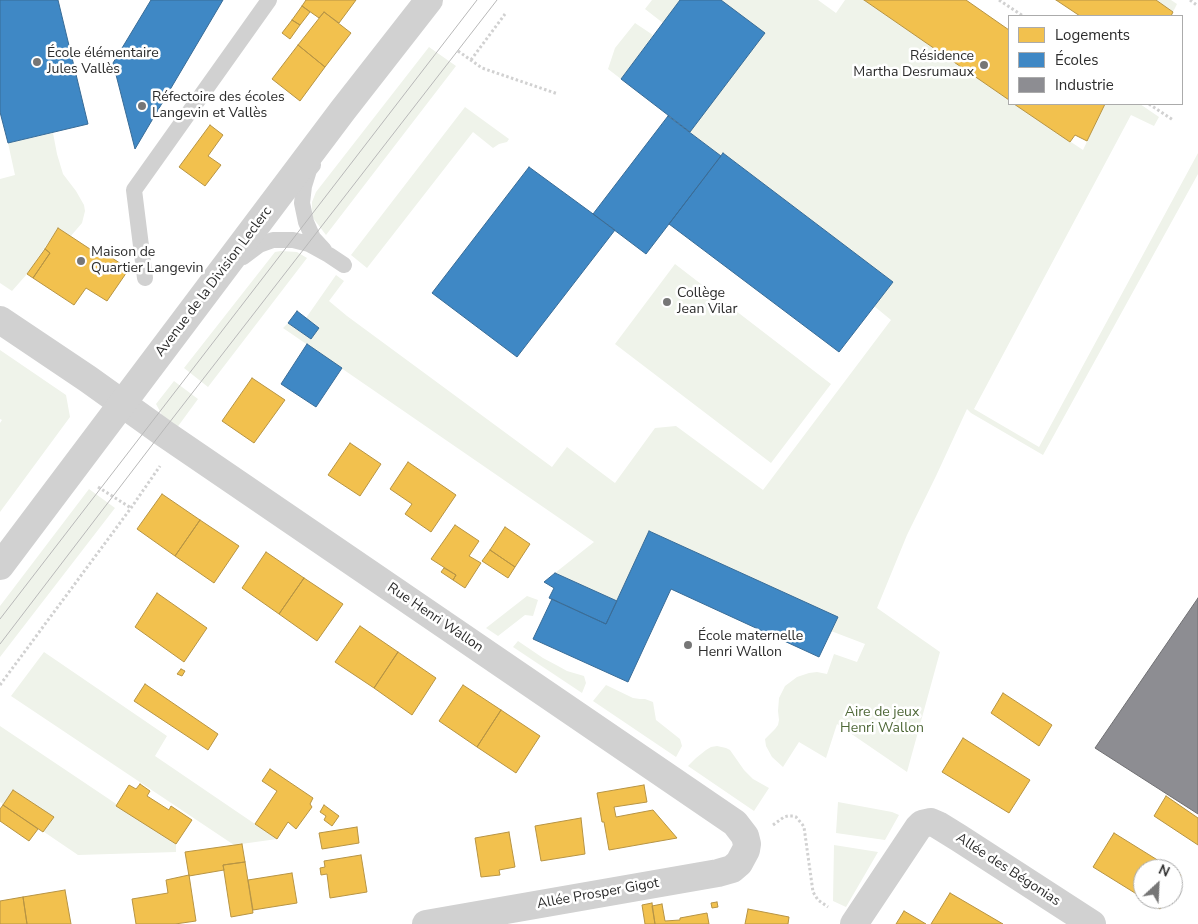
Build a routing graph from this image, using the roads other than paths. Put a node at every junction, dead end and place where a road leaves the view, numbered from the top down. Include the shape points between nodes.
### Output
1 (269, 0) edge
2 (429, 0) edge
3 (343, 110) junction
4 (329, 255) junction
5 (344, 265) dead end
6 (145, 278) dead end
7 (197, 305) junction
8 (0, 320) edge
9 (122, 403) junction
10 (0, 566) edge
11 (756, 833) joint
12 (426, 924) edge
13 (854, 924) edge
14 (1092, 924) edge

1 - 6 lane via 134,190
2 - 3 street, Avenue de la Division Leclerc
3 - 4 lane via 340,129 310,170 302,203 313,238
3 - 7 street, Avenue de la Division Leclerc
4 - 5 lane
4 - 7 lane via 293,240 273,240 258,245 243,257 212,297
7 - 9 street, Avenue de la Division Leclerc
8 - 9 street, Rue Henri Wallon
9 - 10 street, Avenue de la Division Leclerc
9 - 11 street, Rue Henri Wallon via 735,823
11 - 12 street, Allée Prosper Gigot via 739,863 718,874
13 - 14 street, Allée des Bégonias via 918,828 931,822

